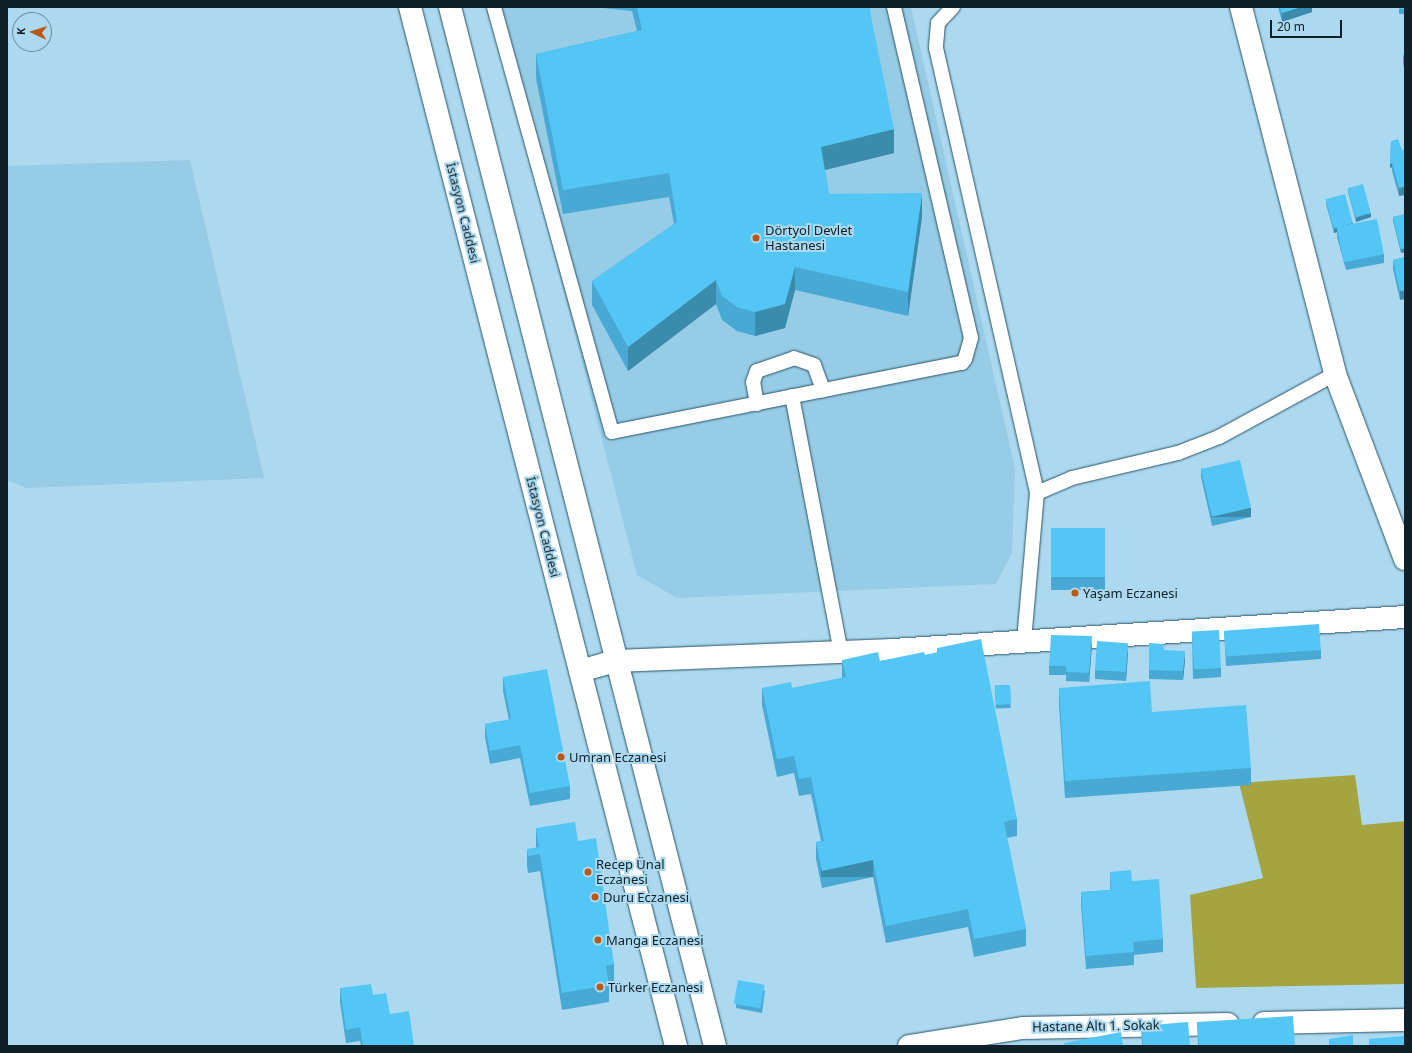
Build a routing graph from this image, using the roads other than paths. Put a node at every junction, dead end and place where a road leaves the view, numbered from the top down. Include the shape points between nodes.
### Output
1 (410, 7) edge
2 (450, 7) edge
3 (494, 7) edge
4 (894, 7) edge
5 (953, 7) edge
6 (1241, 7) edge
7 (1336, 374) junction
8 (823, 390) junction
9 (792, 396) junction
10 (757, 404) junction
11 (1037, 493) junction
12 (1405, 559) edge
13 (1405, 617) edge
14 (1024, 642) junction
15 (840, 652) junction
16 (616, 662) junction
17 (580, 670) junction
18 (1405, 1020) edge
19 (1025, 1037) edge
20 (676, 1046) edge
21 (715, 1046) edge
22 (909, 1046) edge

1 - 17 main road, İstasyon Caddesi
2 - 16 main road
3 - 10 lane via 612,432
4 - 8 lane via 971,346 962,363
5 - 11 lane via 938,23 936,48
6 - 7 main road
7 - 11 lane via 1219,436 1178,453 1072,478
7 - 12 main road
8 - 9 lane
8 - 10 lane via 814,365 794,358 757,371 753,382
9 - 10 lane
9 - 15 lane
11 - 14 lane
13 - 14 main road
14 - 15 main road
15 - 16 main road
16 - 17 main road
16 - 21 main road
17 - 20 main road, İstasyon Caddesi
18 - 19 main road, Hastane Altı 1. Sokak
19 - 22 main road, Hastane Altı 1. Sokak

